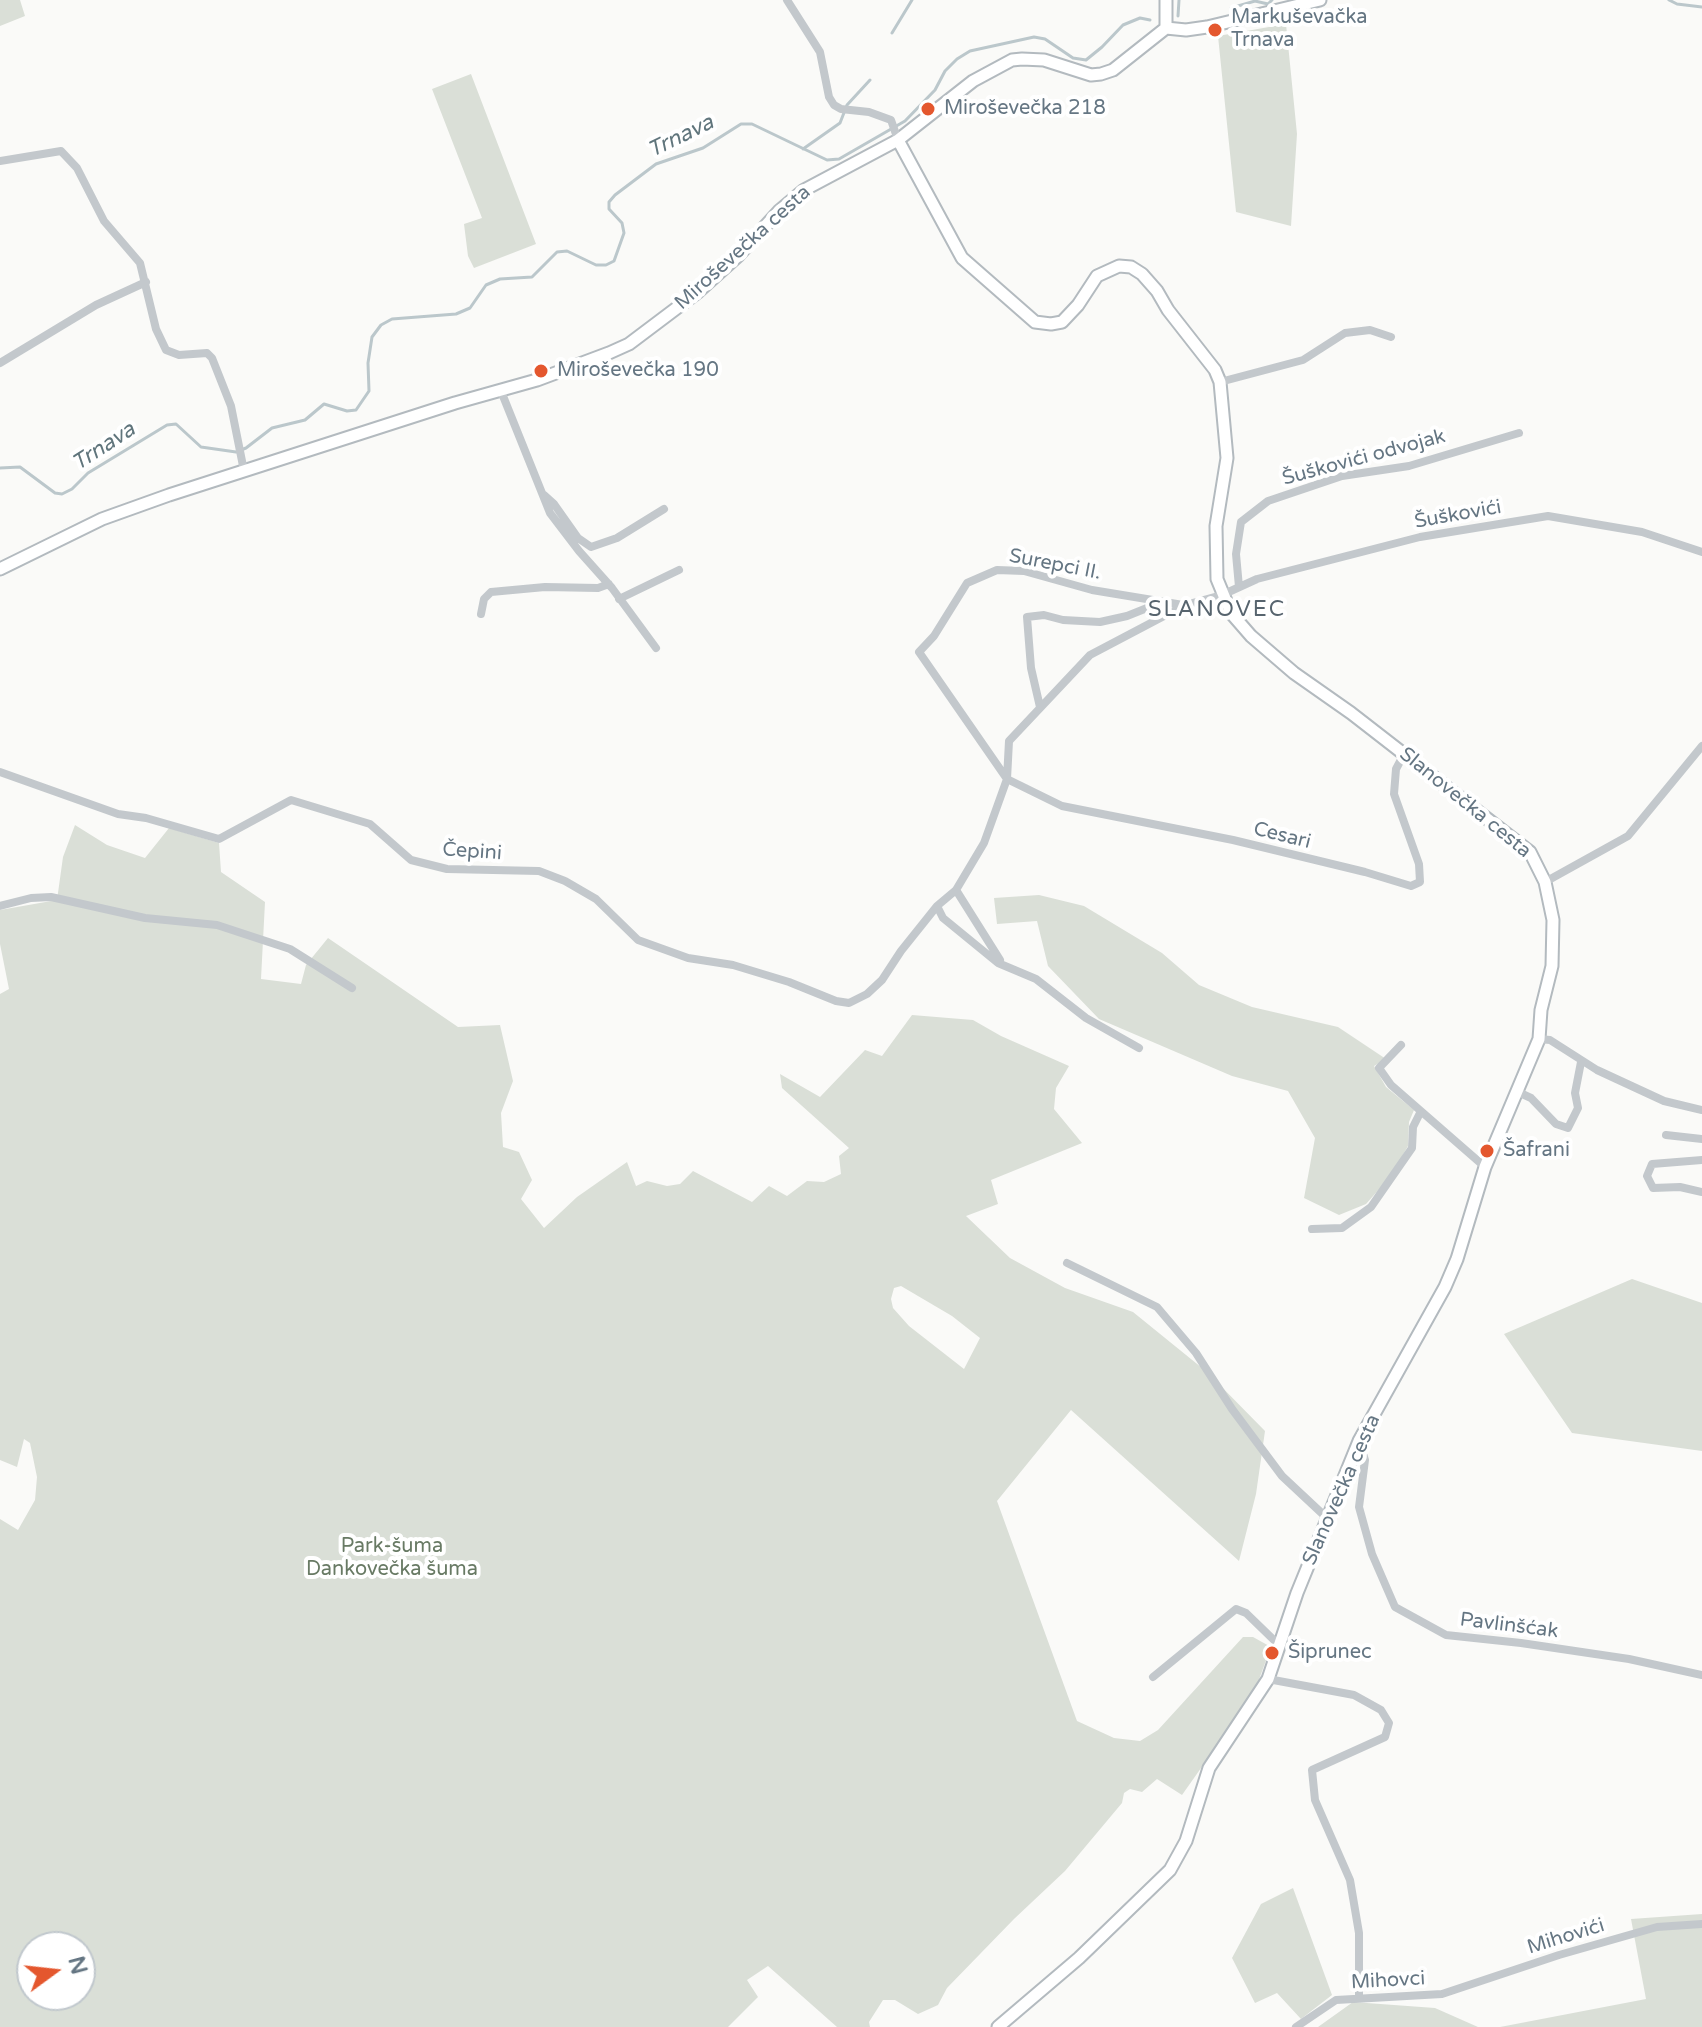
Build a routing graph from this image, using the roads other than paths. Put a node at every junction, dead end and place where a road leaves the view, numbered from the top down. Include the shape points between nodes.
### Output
1 (787, 0) edge
2 (1166, 0) edge
3 (1320, 0) edge
4 (1166, 28) junction
5 (896, 131) junction
6 (0, 161) edge
7 (146, 282) junction
8 (1391, 337) dead end
9 (0, 363) edge
10 (1220, 382) junction
11 (501, 391) junction
12 (1519, 433) dead end
13 (244, 471) junction
14 (544, 495) junction
15 (664, 509) dead end
16 (1702, 552) edge
17 (0, 569) edge
18 (679, 570) dead end
19 (609, 584) junction
20 (1239, 587) junction
21 (1222, 595) junction
22 (619, 599) junction
23 (1162, 601) junction
24 (1185, 605) junction
25 (481, 614) dead end
26 (656, 648) dead end
27 (1040, 707) junction
28 (1702, 746) edge
29 (1404, 754) junction
30 (0, 772) edge
31 (1007, 779) junction
32 (1545, 882) junction
33 (956, 890) junction
34 (0, 906) edge
35 (937, 906) junction
36 (1003, 964) junction
37 (352, 988) dead end
38 (1539, 1039) junction
39 (1401, 1045) dead end
40 (1139, 1048) dead end
41 (1581, 1062) junction
42 (1518, 1092) junction
43 (1702, 1110) edge
44 (1421, 1111) junction
45 (1666, 1135) dead end
46 (1702, 1139) edge
47 (1702, 1160) edge
48 (1485, 1167) junction
49 (1702, 1192) edge
50 (1312, 1229) dead end
51 (1067, 1263) dead end
52 (1359, 1441) junction
53 (1328, 1519) junction
54 (1278, 1644) junction
55 (1702, 1675) edge
56 (1153, 1677) dead end
57 (1268, 1679) junction
58 (1702, 1924) edge
59 (1442, 1994) joint
60 (1359, 1997) junction
61 (998, 2027) edge
62 (1296, 2027) edge

1 - 5 street via 820,52 829,97 844,110 882,115
2 - 4 street
3 - 4 street via 1207,27
4 - 5 street, Miroševečka cesta via 1101,74 1032,58 1012,60
5 - 10 street, Slanovečka cesta via 962,258 1021,312 1035,322 1062,322 1097,276 1107,269 1131,267 1157,291
5 - 11 street, Miroševečka cesta via 804,190 698,292 629,344
6 - 7 street via 61,151 77,168 104,221 140,263
7 - 9 street via 96,305
7 - 13 street via 166,350 179,355 207,353 212,358 231,406
8 - 10 street via 1370,330 1345,333 1303,360
10 - 21 street, Slanovečka cesta via 1227,458 1216,526
11 - 13 street, Miroševečka cesta
11 - 14 street
12 - 20 street, Šuškovići odvojak via 1409,466 1342,476 1268,501 1241,522 1236,554
13 - 17 street, Miroševečka cesta via 102,519
14 - 15 street via 591,547 617,538
14 - 19 street via 550,513
16 - 20 street, Šuškovići via 1642,532 1548,516 1420,537
18 - 22 street
19 - 22 street
19 - 25 street via 491,592
20 - 21 street, Šuškovići
21 - 24 street
21 - 29 street, Slanovečka cesta via 1251,636
22 - 26 street
23 - 24 street, Surepci II.
23 - 27 street via 1100,622 1027,617
23 - 31 street, Surepci II. via 1092,590 1024,571 997,570 967,583 919,652
24 - 27 street via 1090,655
27 - 31 street via 1009,741
28 - 32 street via 1628,836
29 - 31 street, Cesari via 1396,769 1394,794 1419,864 1420,882 1411,886 1233,840 1062,806
29 - 32 street, Slanovečka cesta via 1530,852
30 - 35 street, Čepini via 118,814 219,839 291,800 370,824 411,860 447,869 539,871 596,899 638,940 849,1003 882,980
31 - 33 street via 984,843
32 - 38 street, Slanovečka cesta via 1553,920 1552,966
33 - 35 street
33 - 36 street
34 - 37 street via 51,897 145,918 217,925 290,949
35 - 36 street via 962,936
36 - 40 street via 1036,979 1086,1018
38 - 41 street via 1564,1047
38 - 42 street, Slanovečka cesta
39 - 44 street via 1379,1068
41 - 42 street via 1578,1108 1568,1128
41 - 43 street via 1664,1101
42 - 48 street, Slanovečka cesta
44 - 48 street
44 - 50 street via 1412,1148 1371,1207 1342,1228
45 - 46 street
47 - 49 street via 1652,1164 1647,1176 1653,1188
48 - 52 street, Slanovečka cesta via 1445,1287
51 - 53 street via 1157,1307 1196,1353 1282,1476
52 - 53 street, Slanovečka cesta
52 - 55 street, Pavlinšćak via 1365,1460 1359,1507 1395,1607 1446,1635 1629,1659
53 - 54 street, Slanovečka cesta
54 - 56 street via 1236,1609
54 - 57 street, Slanovečka cesta
57 - 60 street via 1354,1695 1381,1710 1389,1723 1385,1737 1312,1770 1315,1800 1350,1880 1359,1933
57 - 61 street, Slanovečka cesta via 1209,1768 1186,1841 1170,1870
58 - 59 street, Mihovići via 1657,1927
59 - 60 street, Mihovci
60 - 62 street, Mihovci via 1336,2000

